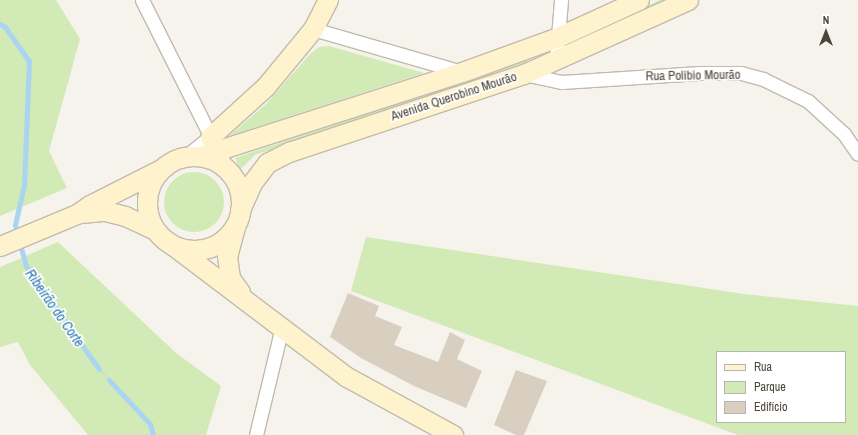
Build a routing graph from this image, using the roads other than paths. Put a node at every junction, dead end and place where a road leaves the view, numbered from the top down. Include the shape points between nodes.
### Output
1 (142, 0) edge
2 (328, 0) edge
3 (561, 0) edge
4 (639, 0) edge
5 (688, 0) edge
6 (313, 29) junction
7 (558, 38) junction
8 (556, 61) junction
9 (462, 72) junction
10 (524, 74) junction
11 (203, 150) junction
12 (858, 154) edge
13 (159, 170) junction
14 (74, 215) junction
15 (238, 217) junction
16 (161, 236) junction
17 (0, 246) edge
18 (243, 297) junction
19 (282, 327) junction
20 (256, 435) edge
21 (453, 435) edge

1 - 11 street
2 - 6 main road
3 - 7 street
4 - 7 main road, Avenida Querobino Mourão
5 - 8 main road, Avenida Querobino Mourão
6 - 9 street
6 - 11 main road via 266,86
7 - 8 street
7 - 9 main road, Avenida Querobino Mourão
8 - 10 main road, Avenida Querobino Mourão
9 - 11 main road, Avenida Querobino Mourão
10 - 12 street, Rua Polibio Mourão via 562,82 700,73 741,73 763,79 808,101 844,134
10 - 15 main road, Avenida Querobino Mourão via 289,152 267,163 252,183
11 - 13 main road via 171,161
11 - 15 main road via 227,169 235,181 240,195
13 - 14 main road
13 - 16 main road via 150,184 146,200 148,216
14 - 16 main road via 105,211 124,216
14 - 17 main road
15 - 16 main road via 227,236 213,245 198,250 181,248
15 - 18 main road, Avenida Querobino Mourão via 228,244 228,267 230,278
16 - 18 main road
18 - 19 main road
19 - 20 street
19 - 21 main road via 347,377

